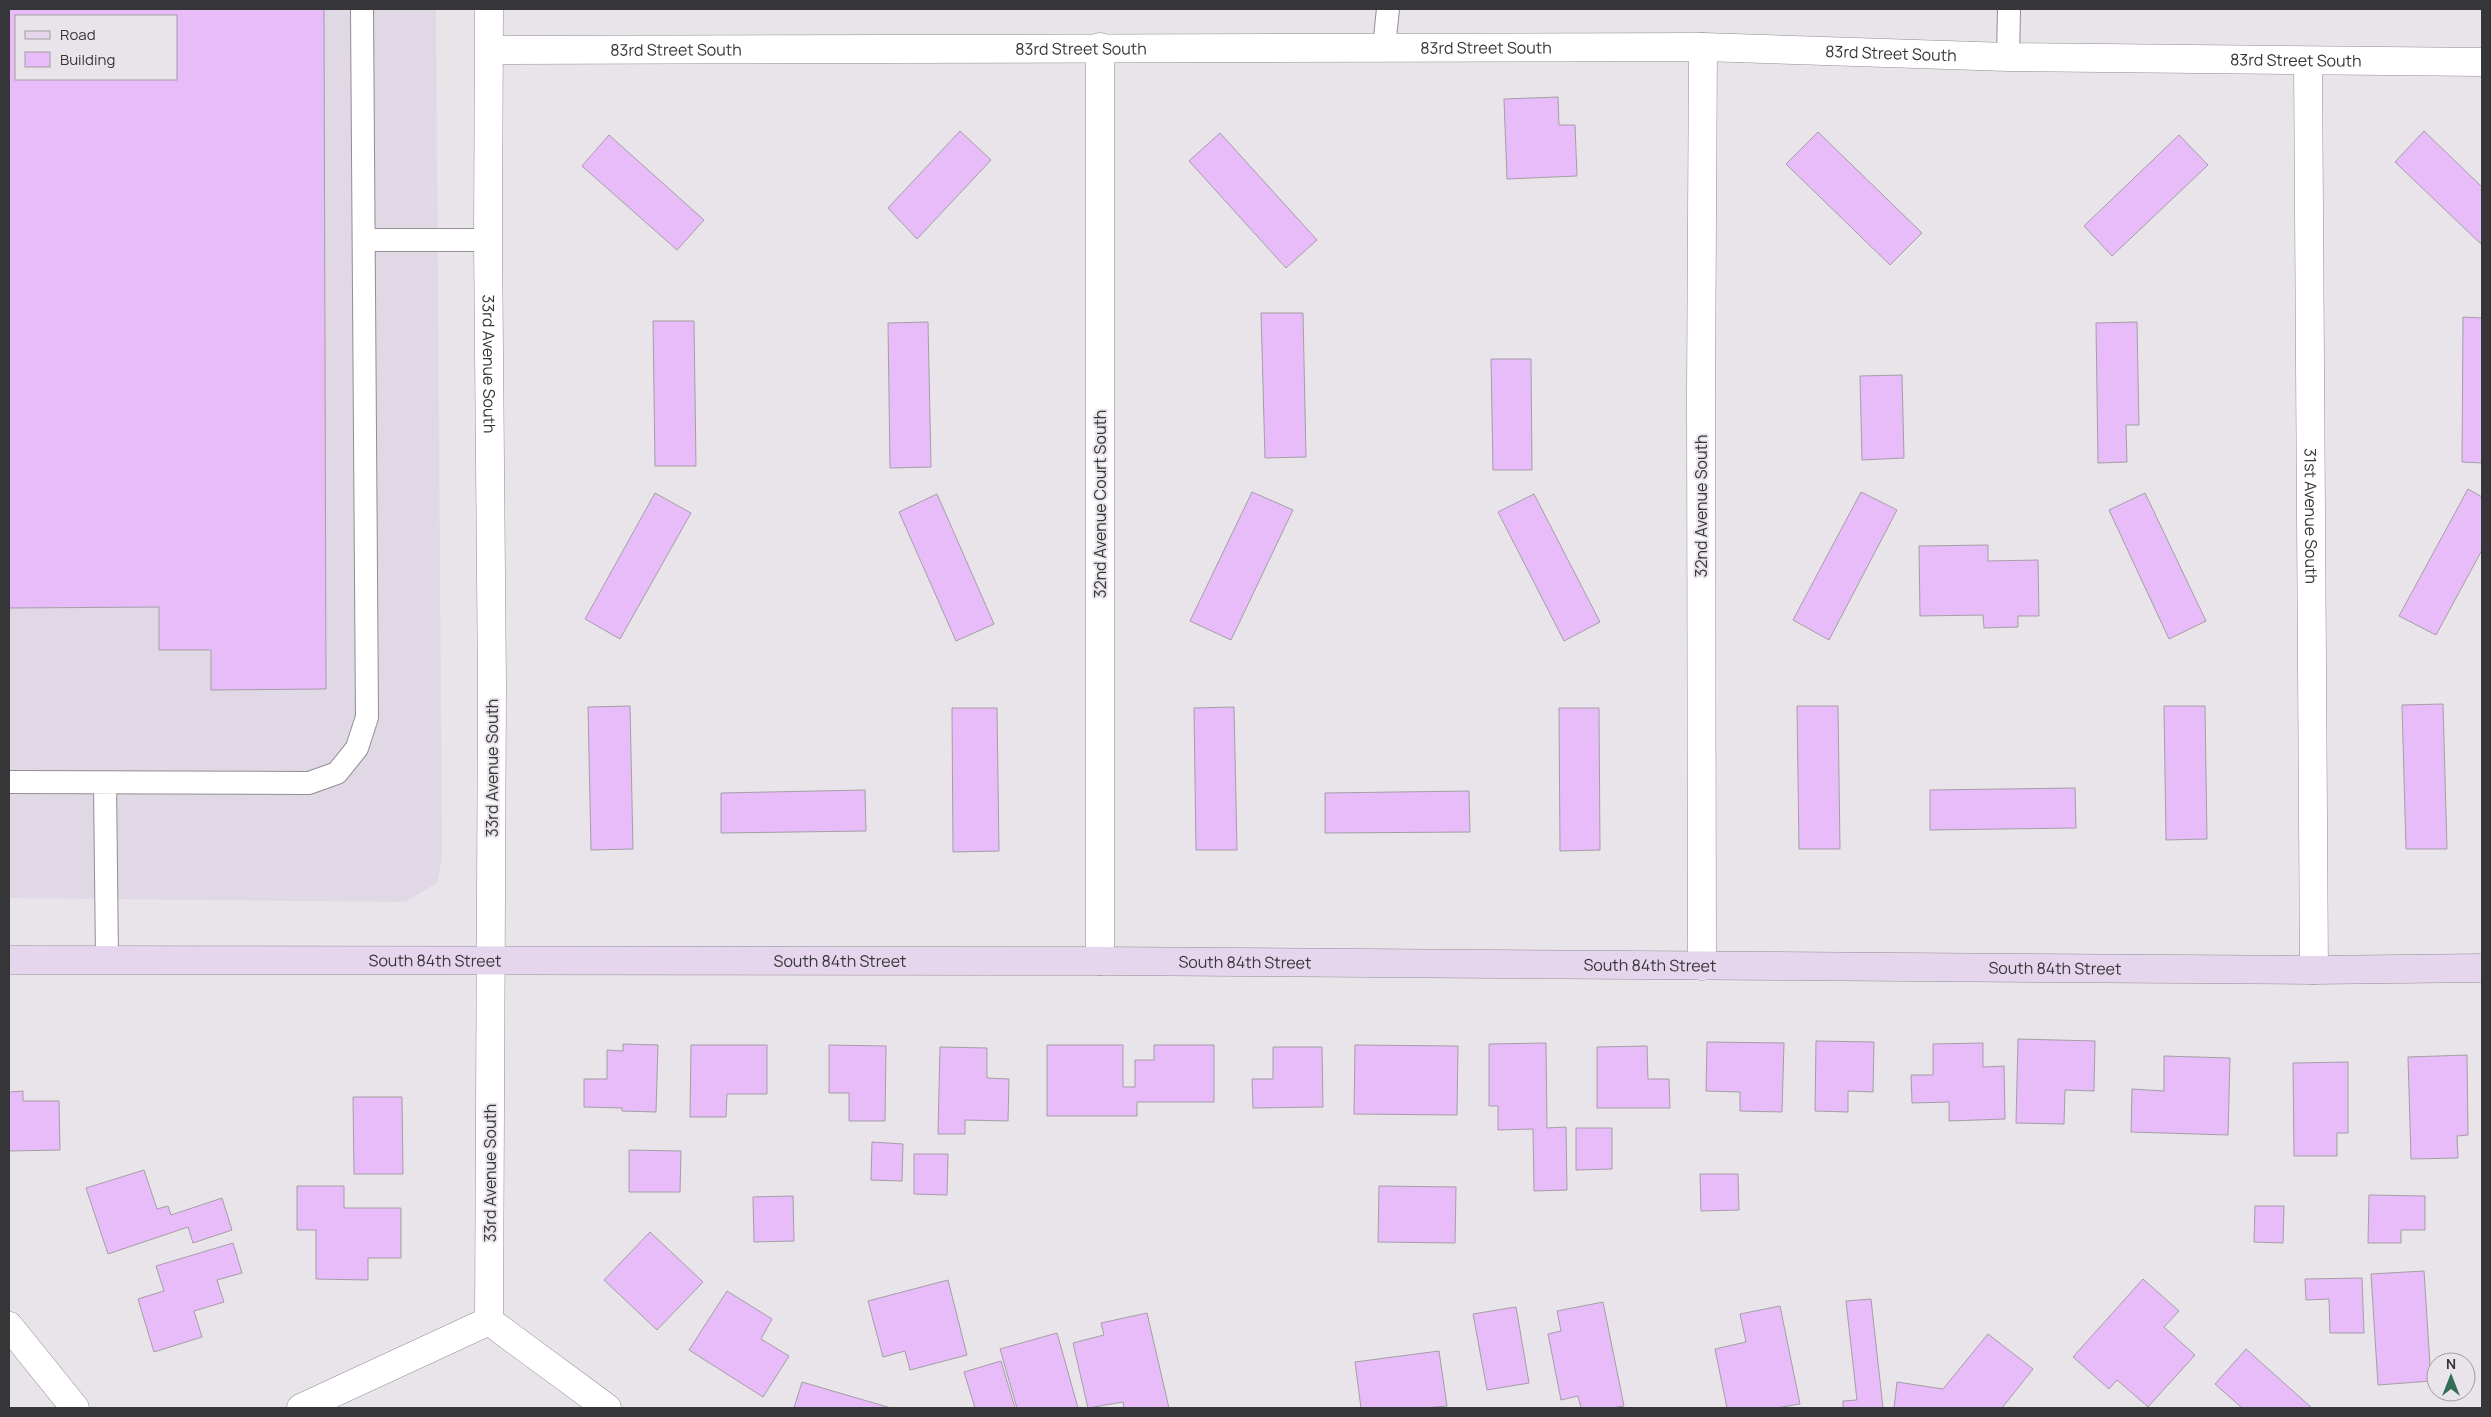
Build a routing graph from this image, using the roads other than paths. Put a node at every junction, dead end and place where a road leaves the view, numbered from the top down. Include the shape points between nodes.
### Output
1 (362, 9) edge
2 (489, 9) edge
3 (1388, 9) edge
4 (2008, 9) edge
5 (1100, 47) junction
6 (1384, 47) junction
7 (1703, 47) junction
8 (490, 50) junction
9 (2008, 57) junction
10 (2308, 61) junction
11 (2482, 62) edge
12 (364, 240) junction
13 (488, 240) junction
14 (9, 782) edge
15 (105, 783) junction
16 (9, 960) edge
17 (107, 960) junction
18 (1100, 961) junction
19 (491, 962) junction
20 (1702, 966) junction
21 (2482, 968) edge
22 (2314, 970) junction
23 (490, 1321) junction
24 (9, 1326) edge
25 (75, 1408) edge
26 (302, 1408) edge
27 (607, 1408) edge

1 - 12 lane
2 - 8 street, 33rd Avenue South
3 - 6 lane
4 - 9 lane
5 - 6 street, 83rd Street South
5 - 8 street, 83rd Street South
5 - 18 street, 32nd Avenue Court South
6 - 7 street, 83rd Street South
7 - 9 street, 83rd Street South
7 - 20 street, 32nd Avenue South
8 - 13 street, 33rd Avenue South
9 - 10 street, 83rd Street South
10 - 11 street, 83rd Street South
10 - 22 street, 31st Avenue South
12 - 13 lane
12 - 15 lane via 367,717 357,748 337,773 308,783
13 - 19 street, 33rd Avenue South
14 - 15 lane
15 - 17 lane
16 - 17 main road, South 84th Street
17 - 19 main road, South 84th Street
18 - 19 main road, South 84th Street
18 - 20 main road, South 84th Street
19 - 23 street, 33rd Avenue South
20 - 22 main road, South 84th Street
21 - 22 main road, South 84th Street
23 - 26 street
23 - 27 street
24 - 25 street

